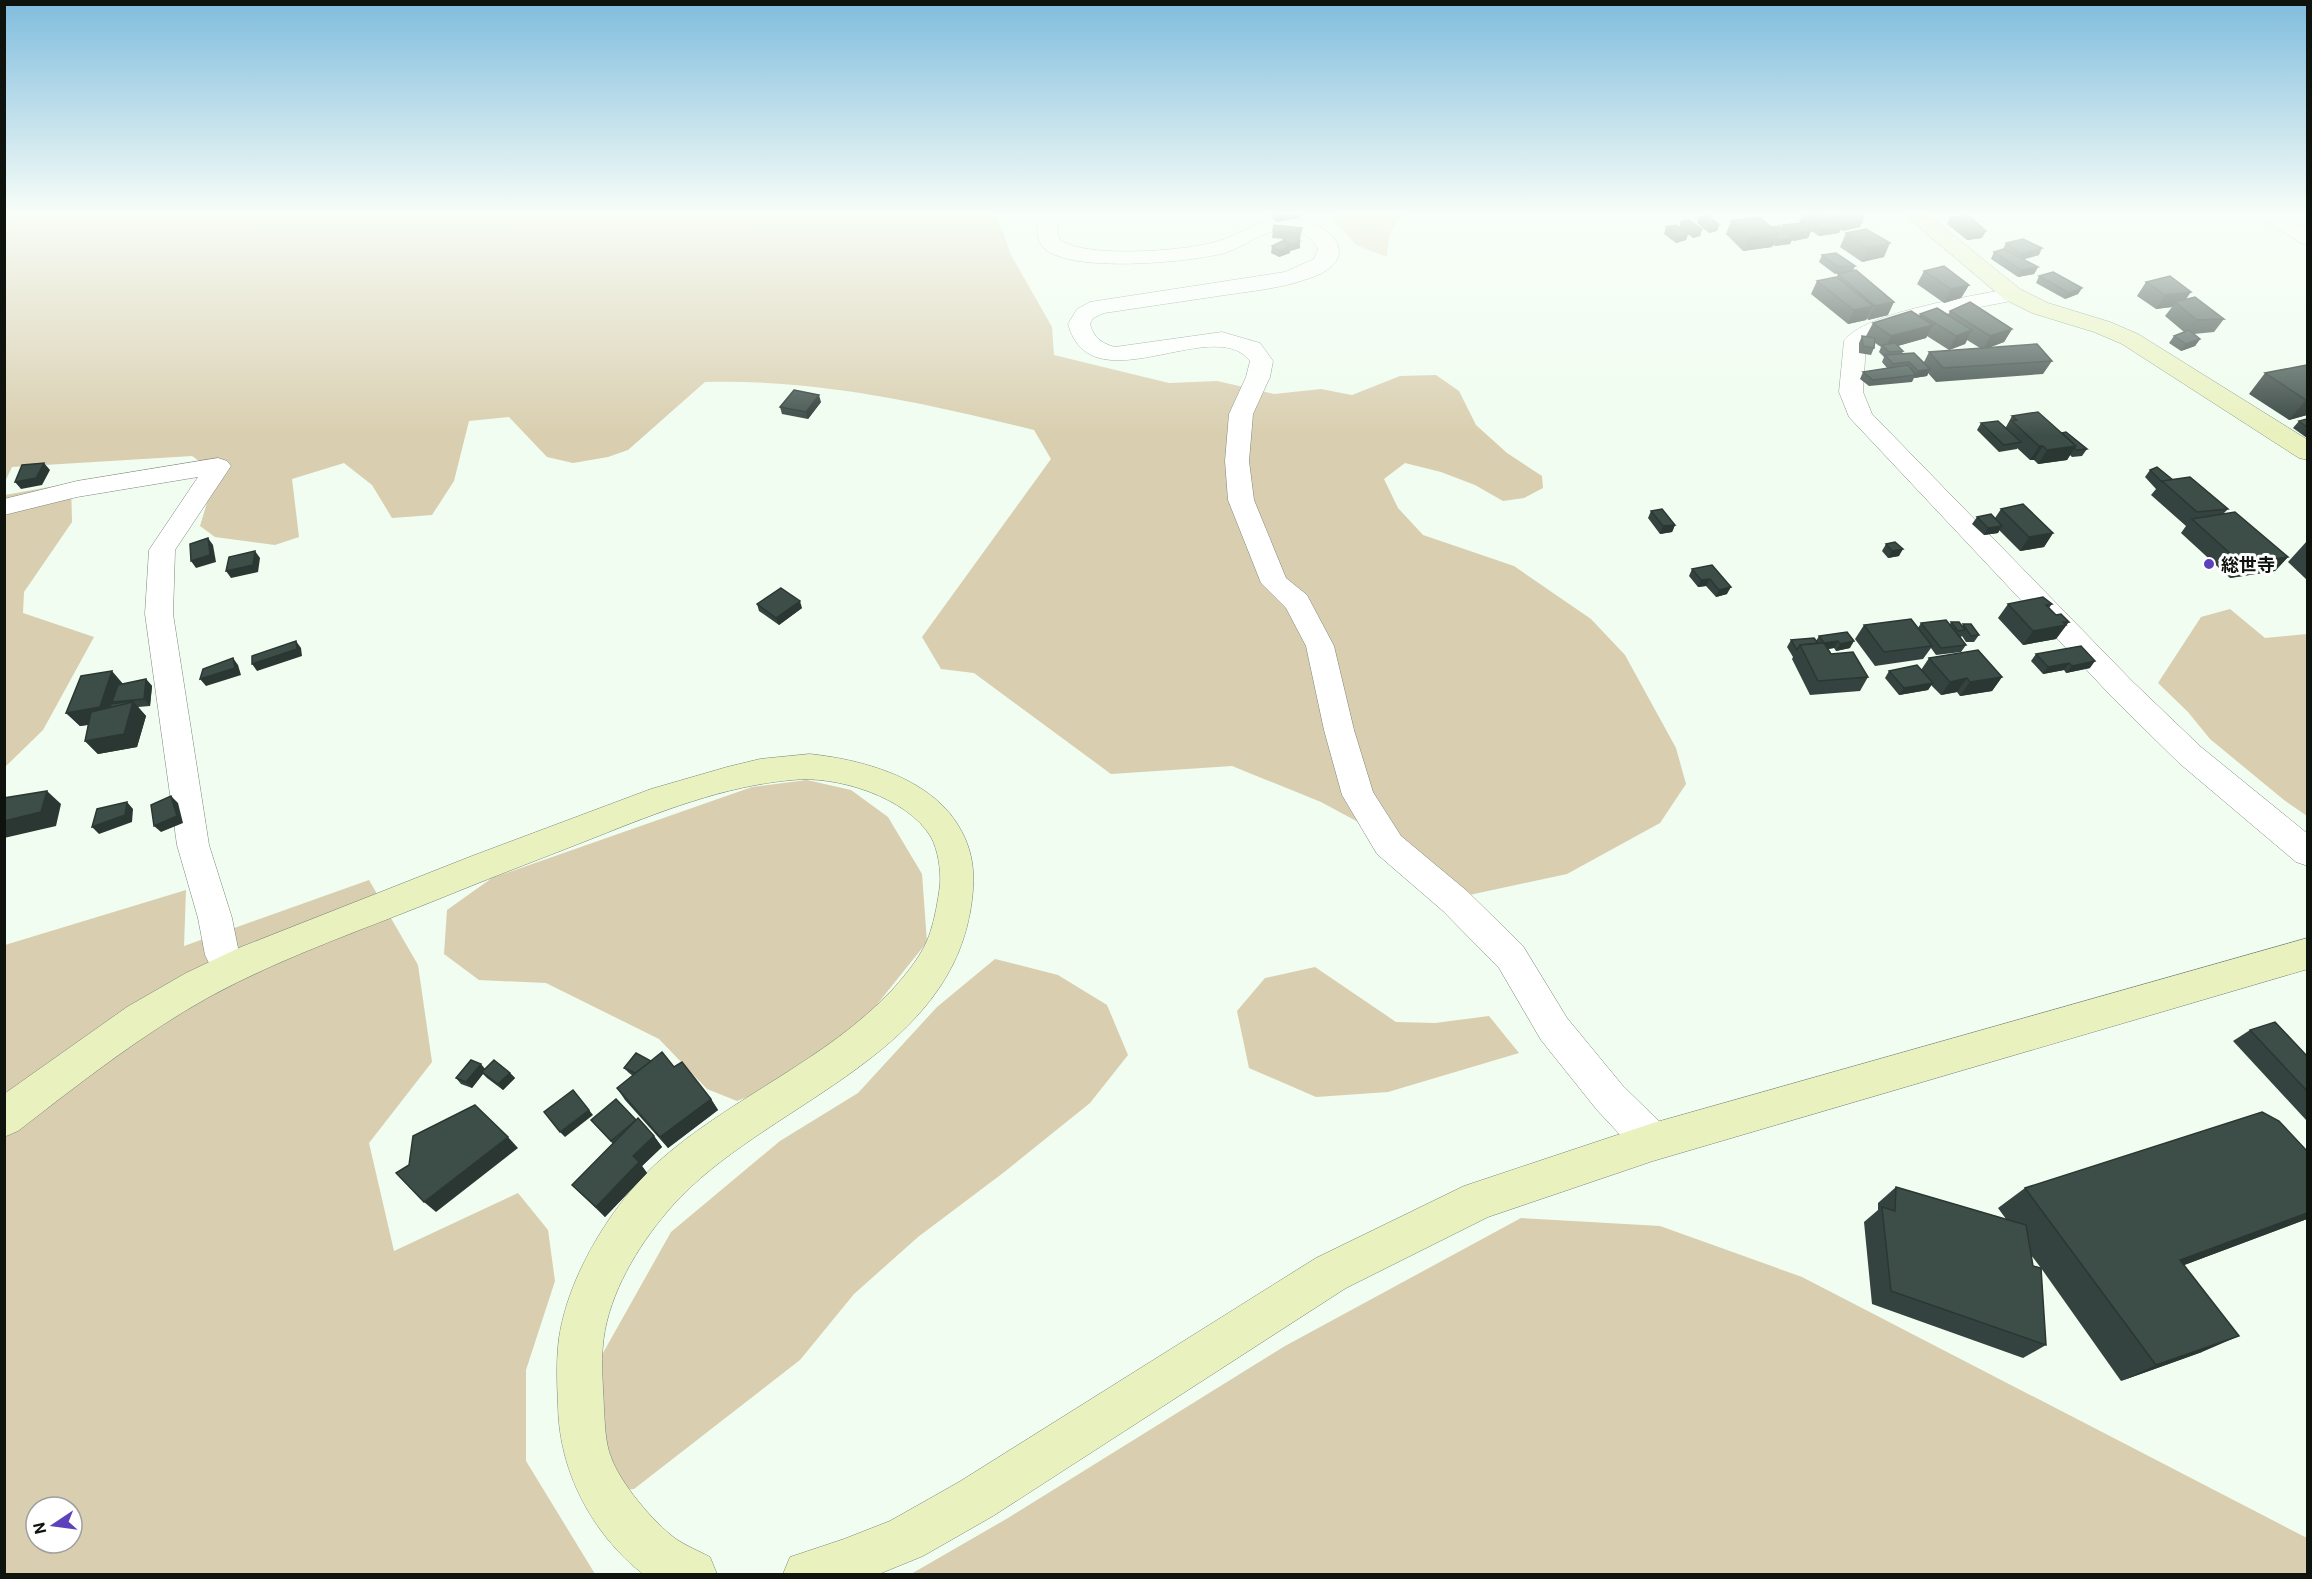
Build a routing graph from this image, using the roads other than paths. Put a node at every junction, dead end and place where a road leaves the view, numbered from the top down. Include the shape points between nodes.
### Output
1 (1223, 289) edge
2 (2005, 289) edge
3 (2012, 294) junction
4 (2307, 452) edge
5 (4, 507) edge
6 (2307, 853) edge
7 (2307, 953) edge
8 (229, 968) junction
9 (4, 1118) edge
10 (1653, 1142) junction
11 (693, 1575) edge
12 (807, 1575) edge

1 - 10 street via 1098,307 1085,314 1079,324 1083,338 1096,349 1114,354 1222,339 1252,348 1262,361 1241,414 1236,461 1241,500 1275,583 1298,602 1320,646 1358,795 1389,845 1455,901 1511,957 1554,1029 1610,1098
2 - 3 street
3 - 4 street via 2040,308 2130,339
3 - 6 street via 1888,323 1859,334 1855,341 1851,392 1861,417 2122,689 2190,755
5 - 8 street via 76,489 218,466 162,550 159,614 193,845 222,955
7 - 10 street
8 - 9 street via 129,1025
8 - 11 street via 654,802 710,783 761,772 808,766 858,774 914,802 938,822 955,853 957,888 952,928 917,992 856,1047 708,1147 673,1177 637,1215 596,1287 582,1332 580,1379 581,1422 590,1466 617,1510 656,1554
10 - 12 street via 1479,1200 1331,1273 976,1499 906,1539

